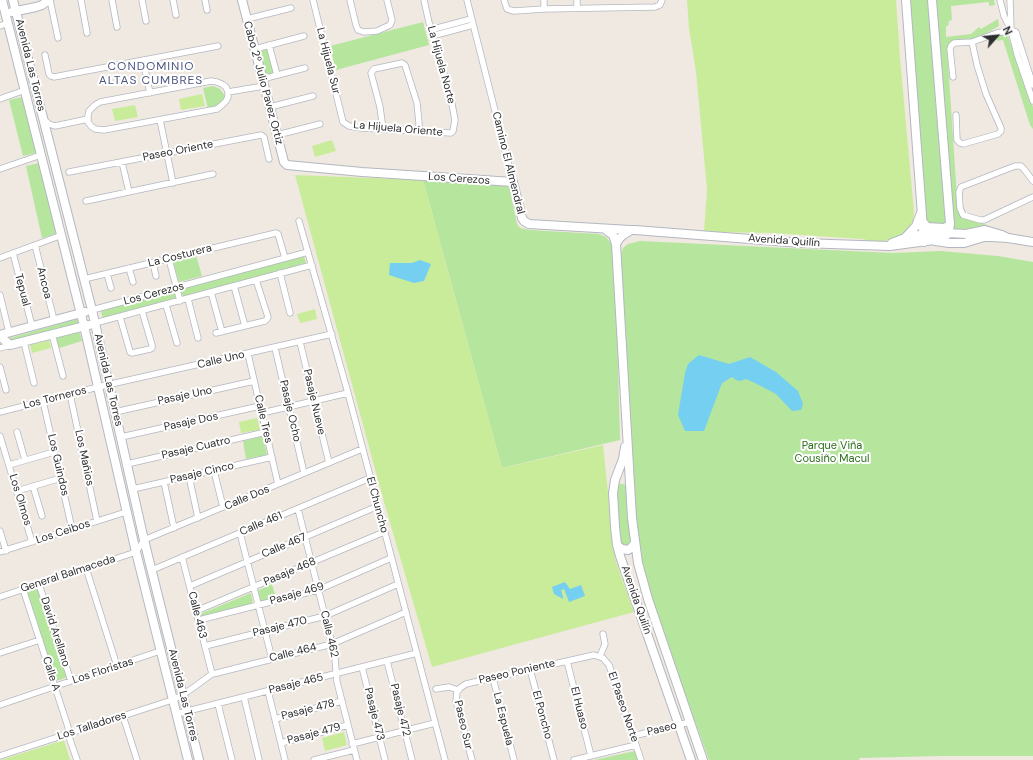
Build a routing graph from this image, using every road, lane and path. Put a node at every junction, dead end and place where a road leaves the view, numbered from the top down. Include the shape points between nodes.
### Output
1 (2, 0) edge
2 (13, 0) edge
3 (50, 0) edge
4 (81, 0) edge
5 (112, 0) edge
6 (142, 0) edge
7 (173, 0) edge
8 (205, 0) edge
9 (242, 0) edge
10 (313, 0) edge
11 (350, 0) edge
12 (387, 0) edge
13 (424, 0) edge
14 (467, 0) edge
15 (504, 0) edge
16 (544, 0) edge
17 (576, 0) edge
18 (610, 0) edge
19 (906, 0) edge
20 (932, 0) edge
21 (1000, 0) edge
22 (1010, 0) edge
23 (661, 3) edge
24 (291, 8) dead end
25 (576, 8) junction
26 (610, 8) junction
27 (544, 9) junction
28 (206, 10) dead end
29 (16, 11) junction
30 (5, 13) junction
31 (176, 14) dead end
32 (247, 19) junction
33 (146, 21) dead end
34 (472, 22) junction
35 (4, 24) edge
36 (117, 27) dead end
37 (1011, 30) junction
38 (87, 33) dead end
39 (431, 33) junction
40 (304, 36) dead end
41 (58, 38) dead end
42 (972, 42) junction
43 (269, 45) junction
44 (218, 46) dead end
45 (254, 49) junction
46 (45, 55) dead end
47 (143, 60) junction
48 (305, 68) dead end
49 (277, 75) junction
50 (953, 77) dead end
51 (33, 78) junction
52 (22, 81) junction
53 (263, 82) junction
54 (1033, 85) edge
55 (25, 90) junction
56 (228, 92) junction
57 (150, 93) junction
58 (313, 96) dead end
59 (0, 99) edge
60 (1033, 101) edge
61 (270, 107) junction
62 (956, 115) dead end
63 (88, 119) junction
64 (44, 120) junction
65 (160, 120) junction
66 (343, 122) joint
67 (320, 124) dead end
68 (55, 126) junction
69 (383, 128) junction
70 (419, 131) junction
71 (453, 131) joint
72 (48, 135) junction
73 (277, 135) junction
74 (167, 153) junction
75 (42, 159) junction
76 (269, 159) dead end
77 (54, 161) junction
78 (122, 162) junction
79 (286, 165) joint
80 (0, 169) edge
81 (69, 172) dead end
82 (213, 174) dead end
83 (1033, 181) edge
84 (513, 182) junction
85 (173, 183) junction
86 (129, 192) junction
87 (1033, 197) edge
88 (86, 201) dead end
89 (922, 206) junction
90 (299, 221) dead end
91 (923, 222) junction
92 (605, 229) junction
93 (949, 229) junction
94 (614, 230) junction
95 (631, 230) junction
96 (644, 231) junction
97 (62, 235) junction
98 (905, 238) junction
99 (924, 238) junction
100 (1008, 238) junction
101 (934, 240) junction
102 (620, 241) junction
103 (1033, 242) edge
104 (35, 245) junction
105 (886, 246) junction
106 (308, 252) junction
107 (13, 253) junction
108 (0, 258) edge
109 (285, 258) junction
110 (169, 259) junction
111 (153, 263) junction
112 (312, 265) junction
113 (129, 268) junction
114 (280, 273) junction
115 (107, 274) junction
116 (156, 276) dead end
117 (84, 279) junction
118 (256, 280) junction
119 (133, 282) dead end
120 (234, 286) junction
121 (111, 288) dead end
122 (177, 288) junction
123 (211, 292) junction
124 (0, 295) edge
125 (188, 299) junction
126 (180, 301) junction
127 (166, 305) junction
128 (92, 310) junction
129 (142, 311) junction
130 (81, 313) junction
131 (290, 313) dead end
132 (120, 317) junction
133 (54, 320) junction
134 (95, 323) junction
135 (32, 326) junction
136 (84, 326) junction
137 (245, 326) junction
138 (9, 332) junction
139 (52, 334) junction
140 (332, 334) junction
141 (0, 335) edge
142 (198, 338) dead end
143 (24, 342) junction
144 (300, 342) junction
145 (177, 343) dead end
146 (10, 345) junction
147 (0, 348) edge
148 (275, 348) junction
149 (248, 354) junction
150 (0, 367) edge
151 (63, 376) dead end
152 (254, 381) junction
153 (34, 383) dead end
154 (109, 385) junction
155 (98, 387) junction
156 (6, 390) dead end
157 (348, 393) junction
158 (70, 394) junction
159 (314, 400) junction
160 (43, 401) junction
161 (289, 406) junction
162 (261, 410) junction
163 (0, 412) edge
164 (115, 412) junction
165 (18, 432) dead end
166 (266, 432) junction
167 (0, 436) edge
168 (627, 436) junction
169 (121, 437) junction
170 (362, 449) junction
171 (54, 452) junction
172 (272, 457) junction
173 (25, 460) junction
174 (329, 463) junction
175 (127, 464) junction
176 (9, 465) junction
177 (214, 471) junction
178 (304, 474) junction
179 (189, 476) junction
180 (60, 478) junction
181 (370, 478) junction
182 (164, 482) junction
183 (278, 484) junction
184 (33, 486) junction
185 (614, 487) junction
186 (133, 489) junction
187 (631, 489) junction
188 (17, 491) junction
189 (378, 506) junction
190 (223, 507) junction
191 (298, 509) junction
192 (126, 512) junction
193 (42, 516) dead end
194 (198, 518) junction
195 (97, 521) junction
196 (174, 528) junction
197 (72, 529) junction
198 (0, 531) edge
199 (384, 532) junction
200 (240, 533) junction
201 (305, 537) junction
202 (144, 540) junction
203 (32, 542) junction
204 (635, 543) junction
205 (617, 545) junction
206 (3, 552) edge
207 (136, 552) junction
208 (182, 557) junction
209 (391, 558) junction
210 (248, 562) junction
211 (311, 563) junction
212 (86, 568) junction
213 (152, 570) junction
214 (39, 584) junction
215 (398, 584) junction
216 (190, 586) junction
217 (254, 587) junction
218 (23, 589) junction
219 (318, 590) junction
220 (0, 597) edge
221 (258, 605) junction
222 (196, 611) junction
223 (406, 612) junction
224 (325, 616) junction
225 (198, 620) junction
226 (265, 631) junction
227 (603, 634) dead end
228 (40, 640) junction
229 (332, 644) junction
230 (205, 646) junction
231 (160, 652) junction
232 (0, 653) edge
233 (417, 653) junction
234 (600, 656) junction
235 (272, 659) junction
236 (387, 661) junction
237 (567, 661) junction
238 (117, 666) junction
239 (362, 667) junction
240 (530, 669) junction
241 (212, 674) junction
242 (336, 674) junction
243 (493, 678) junction
244 (71, 681) junction
245 (55, 686) junction
246 (436, 689) dead end
247 (458, 690) junction
248 (268, 691) junction
249 (183, 695) junction
250 (244, 697) junction
251 (172, 700) junction
252 (342, 701) junction
253 (218, 704) junction
254 (0, 705) edge
255 (187, 712) junction
256 (176, 714) junction
257 (123, 716) junction
258 (275, 718) junction
259 (690, 722) junction
260 (435, 723) junction
261 (679, 724) junction
262 (348, 725) junction
263 (405, 731) junction
264 (69, 734) junction
265 (633, 736) junction
266 (380, 737) junction
267 (281, 743) junction
268 (636, 745) junction
269 (353, 747) junction
270 (0, 756) edge
271 (592, 756) junction
272 (698, 759) edge
273 (77, 760) edge
274 (137, 760) edge
275 (188, 760) edge
276 (199, 760) edge
277 (232, 760) edge
278 (259, 760) edge
279 (286, 760) edge
280 (314, 760) edge
281 (356, 760) edge
282 (385, 760) edge
283 (412, 760) edge
284 (445, 760) edge
285 (472, 760) edge
286 (514, 760) edge
287 (554, 760) edge
288 (574, 760) edge
289 (641, 760) edge

1 - 30 main road, Avenida Las Torres
2 - 29 main road, Avenida Las Torres
3 - 29 main road via 36,7
3 - 41 street
4 - 38 street
5 - 36 street
6 - 33 street
7 - 31 street
8 - 28 street
9 - 32 main road, Cabo 2º Julio Pavez Ortiz
10 - 66 street, La Hijuela Sur
11 - 12 street via 358,30 364,32 377,31 390,25 392,20
13 - 39 street, La Hijuela Norte
14 - 34 street, Camino El Almendral
15 - 27 street via 508,10 512,11
16 - 27 street
17 - 25 street
18 - 26 street
19 - 89 main road
20 - 93 main road
21 - 37 street
22 - 37 street
23 - 26 street via 655,7
24 - 32 street
25 - 26 street
25 - 27 street
29 - 30 main road
29 - 51 main road, Avenida Las Torres
30 - 35 main road, Avenida Las Torres
32 - 45 main road, Cabo 2º Julio Pavez Ortiz
34 - 39 street
34 - 84 street, Camino El Almendral
35 - 52 main road, Avenida Las Torres
37 - 42 street
37 - 54 street via 1016,32
37 - 60 street via 1018,60
39 - 71 street, La Hijuela Norte via 452,104 455,120
40 - 43 street
42 - 50 street via 951,46
42 - 62 street via 986,94 1001,131 998,134 960,143 957,140
43 - 45 street
43 - 49 street, Cabo 2º Julio Pavez Ortiz
44 - 47 street
45 - 53 main road, Cabo 2º Julio Pavez Ortiz
46 - 47 street via 49,74 53,77
47 - 57 street
48 - 49 street
49 - 53 street
51 - 52 main road
51 - 64 main road, Avenida Las Torres
52 - 55 main road, Avenida Las Torres
53 - 56 street
53 - 61 main road, Cabo 2º Julio Pavez Ortiz
55 - 59 street
55 - 75 main road, Avenida Las Torres
56 - 57 street via 226,87 214,81
56 - 65 street via 226,101 217,109
57 - 63 street via 97,103 89,111
58 - 61 street
61 - 73 main road, Cabo 2º Julio Pavez Ortiz
63 - 65 street via 93,128 104,130
63 - 68 street
64 - 68 street
64 - 72 main road, Avenida Las Torres
65 - 74 street
66 - 69 street, La Hijuela Oriente via 350,126
67 - 73 street
68 - 72 street
69 - 70 street, La Hijuela Oriente
69 - 70 street via 372,73 374,69 402,63 405,65 417,103
70 - 71 street, La Hijuela Oriente
72 - 77 main road, Avenida Las Torres
73 - 79 main road, Cabo 2º Julio Pavez Ortiz
74 - 76 street, Paseo Oriente via 262,135
74 - 78 street, Paseo Oriente
74 - 85 street
75 - 77 main road via 46,165
75 - 80 street
75 - 97 main road, Avenida Las Torres
77 - 117 main road, Avenida Las Torres
78 - 81 street, Paseo Oriente
78 - 86 street
79 - 84 main road, Los Cerezos
82 - 85 street
83 - 87 street via 1021,166 1015,166 961,188 959,192 963,215 980,220
84 - 92 main road, Camino El Almendral via 522,218 526,223
85 - 86 street
86 - 88 street
89 - 91 main road
89 - 98 main road via 916,226
90 - 106 street
91 - 93 main road via 930,228
91 - 99 main road
92 - 94 main road, Camino El Almendral
92 - 102 main road
93 - 99 main road
93 - 100 main road via 985,230
93 - 101 main road, Avenida Quilín via 943,237
94 - 95 main road, Camino El Almendral
94 - 102 main road
95 - 96 main road, Avenida Quilín
95 - 102 main road
96 - 102 main road, Avenida Quilín
96 - 105 main road, Avenida Quilín via 801,243
97 - 104 street
97 - 130 main road, Avenida Las Torres
98 - 99 main road
98 - 105 main road
99 - 101 main road, Avenida Quilín
99 - 105 main road, Avenida Quilín via 896,246
100 - 101 main road via 988,237 964,243
100 - 103 main road
102 - 168 main road, Avenida Quilín via 617,258
104 - 107 street
104 - 133 street, Ancoa
106 - 109 street, Los Cerezos
106 - 112 street, El Chuncho
107 - 108 street
107 - 135 street, Tepual
109 - 110 street, La Costurera via 276,233
109 - 122 street, Los Cerezos
110 - 111 street, La Costurera
110 - 122 street
111 - 113 street, La Costurera
111 - 116 street
112 - 114 street, Los Cerezos
112 - 140 street, El Chuncho
113 - 115 street, La Costurera
113 - 119 street
114 - 118 street, Los Cerezos
114 - 131 street
115 - 117 street, La Costurera
115 - 121 street
117 - 128 main road, Avenida Las Torres
118 - 120 street, Los Cerezos
118 - 137 street via 268,318
120 - 123 street, Los Cerezos
120 - 137 street
122 - 126 street
122 - 128 street, Los Cerezos
123 - 125 street, Los Cerezos
123 - 137 street via 219,333
124 - 138 street
125 - 126 street, Los Cerezos
125 - 142 street
126 - 127 street, Los Cerezos
127 - 129 street, Los Cerezos
127 - 145 street
128 - 130 main road, Los Cerezos
128 - 134 main road, Avenida Las Torres
129 - 132 street, Los Cerezos
129 - 132 street via 152,345 150,349 130,352
130 - 133 main road, Los Cerezos
130 - 136 main road, Avenida Las Torres
132 - 134 street, Los Cerezos
133 - 135 main road, Los Cerezos
134 - 136 main road, Los Cerezos
134 - 154 main road, Avenida Las Torres
135 - 138 main road, Los Cerezos
136 - 139 main road, Los Cerezos
136 - 155 main road, Avenida Las Torres
138 - 141 main road, Los Cerezos
139 - 143 main road, Los Cerezos
139 - 151 street
140 - 144 street, Calle Uno
140 - 157 street, El Chuncho
141 - 146 main road, Los Cerezos
143 - 146 main road, Los Cerezos
143 - 153 street
144 - 148 street, Calle Uno
144 - 159 street, Pasaje Nueve
146 - 147 street, Los Cerezos
148 - 149 street, Calle Uno
148 - 161 street, Pasaje Ocho
149 - 152 street, Calle Tres
149 - 154 street, Calle Uno
150 - 156 street
152 - 162 street, Calle Tres
152 - 164 street, Pasaje Uno
154 - 155 street, Los Torneros
154 - 164 main road, Avenida Las Torres
155 - 158 street, Los Torneros
155 - 192 main road, Avenida Las Torres
157 - 159 street, Pasaje Dos
157 - 170 street, El Chuncho
158 - 160 street, Los Torneros
158 - 195 street, Los Mañios
159 - 161 street, Pasaje Dos
159 - 174 street, Pasaje Nueve
160 - 163 street, Los Torneros
160 - 171 street, Los Guindos
161 - 162 street, Pasaje Dos
161 - 178 street, Pasaje Ocho
162 - 166 street, Calle Tres
162 - 169 street, Pasaje Dos
164 - 169 main road, Avenida Las Torres
165 - 173 street
166 - 172 street, Calle Tres
166 - 175 street, Pasaje Cuatro
167 - 176 street, Los Olmos
168 - 185 main road, Avenida Quilín
168 - 187 main road, Avenida Quilín
169 - 175 main road, Avenida Las Torres
170 - 174 street, Calle Dos
170 - 181 street, El Chuncho
171 - 173 street
171 - 180 street, Los Guindos
172 - 177 street, Pasaje Cinco
172 - 183 street, Calle Tres
173 - 176 street
174 - 178 street, Calle Dos
175 - 186 main road, Avenida Las Torres
176 - 188 street, Los Olmos
177 - 179 street, Pasaje Cinco
177 - 190 street
178 - 183 street, Calle Dos
179 - 182 street, Pasaje Cinco
179 - 194 street
180 - 184 street
180 - 197 street, Los Guindos
181 - 189 street, El Chuncho
181 - 191 street, Calle 461
182 - 186 street, Pasaje Cinco
182 - 196 street
183 - 190 street, Calle Dos
184 - 188 street
184 - 193 street
185 - 187 main road via 617,482 622,481
185 - 205 main road, Avenida Quilín via 613,507
186 - 202 main road, Avenida Las Torres
187 - 204 main road, Avenida Quilín
188 - 203 street, Los Olmos
189 - 199 street, El Chuncho
189 - 201 street, Calle 467
190 - 194 street, Calle Dos
191 - 200 street, Calle 461
191 - 201 street, Calle 462
192 - 195 street, Los Ceibos
192 - 207 main road, Avenida Las Torres
194 - 196 street, Calle Dos
195 - 197 street, Los Ceibos
196 - 202 street, Calle Dos
197 - 203 street, Los Ceibos
198 - 206 street
199 - 209 street, El Chuncho
199 - 211 street, Pasaje 468
200 - 208 street, Calle 461
200 - 210 street
201 - 210 street, Calle 467
201 - 211 street, Calle 462
202 - 207 street
202 - 213 main road, Avenida Las Torres
203 - 206 street, Los Ceibos
204 - 205 main road via 628,550
204 - 259 main road, Avenida Quilín via 643,581
205 - 261 main road, Avenida Quilín
207 - 212 street, General Balmaceda
207 - 231 main road, Avenida Las Torres
208 - 213 street, Calle 461
208 - 216 street, Calle 463
209 - 215 street, El Chuncho
209 - 219 street, Pasaje 469
210 - 216 street, Calle 467
210 - 217 street
211 - 217 street, Pasaje 468
211 - 219 street, Calle 462
212 - 214 street, General Balmaceda
212 - 238 street
213 - 249 main road, Avenida Las Torres
214 - 218 street, General Balmaceda
214 - 244 street, David Arellano
215 - 223 street, El Chuncho
215 - 224 street, Pasaje 470
216 - 222 street, Calle 463
217 - 221 street
217 - 222 street, Pasaje 468
218 - 220 street, General Balmaceda
218 - 228 street, Calle A
219 - 221 street, Pasaje 469
219 - 224 street, Calle 462
221 - 225 street, Pasaje 469
221 - 226 street
222 - 225 street, Calle 463
223 - 229 street, Calle 464
223 - 233 street, El Chuncho
224 - 226 street, Pasaje 470
224 - 229 street, Calle 462
225 - 230 street, Calle 463
226 - 230 street, Pasaje 470
226 - 235 street
227 - 234 street via 605,644
228 - 232 street
228 - 245 street, Calle A
229 - 235 street, Calle 464
229 - 242 street, Calle 462
230 - 241 street, Calle 463
231 - 238 street, Los Floristas
231 - 251 main road, Avenida Las Torres
233 - 236 street, Pasaje 465
233 - 260 street, El Chuncho
234 - 237 street, Paseo Poniente via 590,655
234 - 265 street, El Paseo Norte via 608,662
235 - 241 street, Calle 464
236 - 239 street, Pasaje 465
236 - 263 street, Pasaje 472
237 - 240 street, Paseo Poniente
237 - 271 street, El Huaso
238 - 244 street, Los Floristas
239 - 242 street, Pasaje 465
239 - 266 street, Pasaje 473
240 - 243 street, Paseo Poniente
240 - 287 street, El Poncho
241 - 249 street, Calle 464
242 - 248 street, Pasaje 465
242 - 252 street, Calle 462
243 - 247 street, Paseo Poniente via 466,684
243 - 286 street, La Espuela
244 - 245 street, Los Floristas
245 - 254 street, Los Floristas
245 - 264 street, Calle A
246 - 247 street, Paseo Poniente via 449,687
247 - 285 street, Paseo Sur via 456,701
248 - 250 street, Pasaje 465
248 - 258 street
249 - 251 street, Los Talladores
249 - 255 main road, Avenida Las Torres
250 - 253 street, Pasaje 465
250 - 278 street
251 - 256 main road, Avenida Las Torres
251 - 257 street, Los Talladores
252 - 258 street, Pasaje 478
252 - 262 street, Calle 462
253 - 255 street, Pasaje 465
253 - 277 street
255 - 256 street, Pasaje 465
255 - 276 main road, Avenida Las Torres
256 - 275 main road, Avenida Las Torres
257 - 264 street, Los Talladores
257 - 274 street
258 - 267 street
259 - 261 street, Paseo
259 - 272 main road, Avenida Quilín
260 - 263 street
260 - 284 street, El Chuncho
261 - 265 street, Paseo
261 - 272 main road, Avenida Quilín
262 - 267 street, Pasaje 479
262 - 269 street, Calle 462
263 - 266 street
263 - 283 street, Pasaje 472
264 - 270 street, Los Talladores
264 - 273 street, Calle A
265 - 268 street, El Paseo Norte
266 - 269 street
266 - 282 street, Pasaje 473
267 - 279 street
268 - 271 street
268 - 289 street, El Paseo Norte
269 - 280 street
269 - 281 street, Calle 462
271 - 288 street

